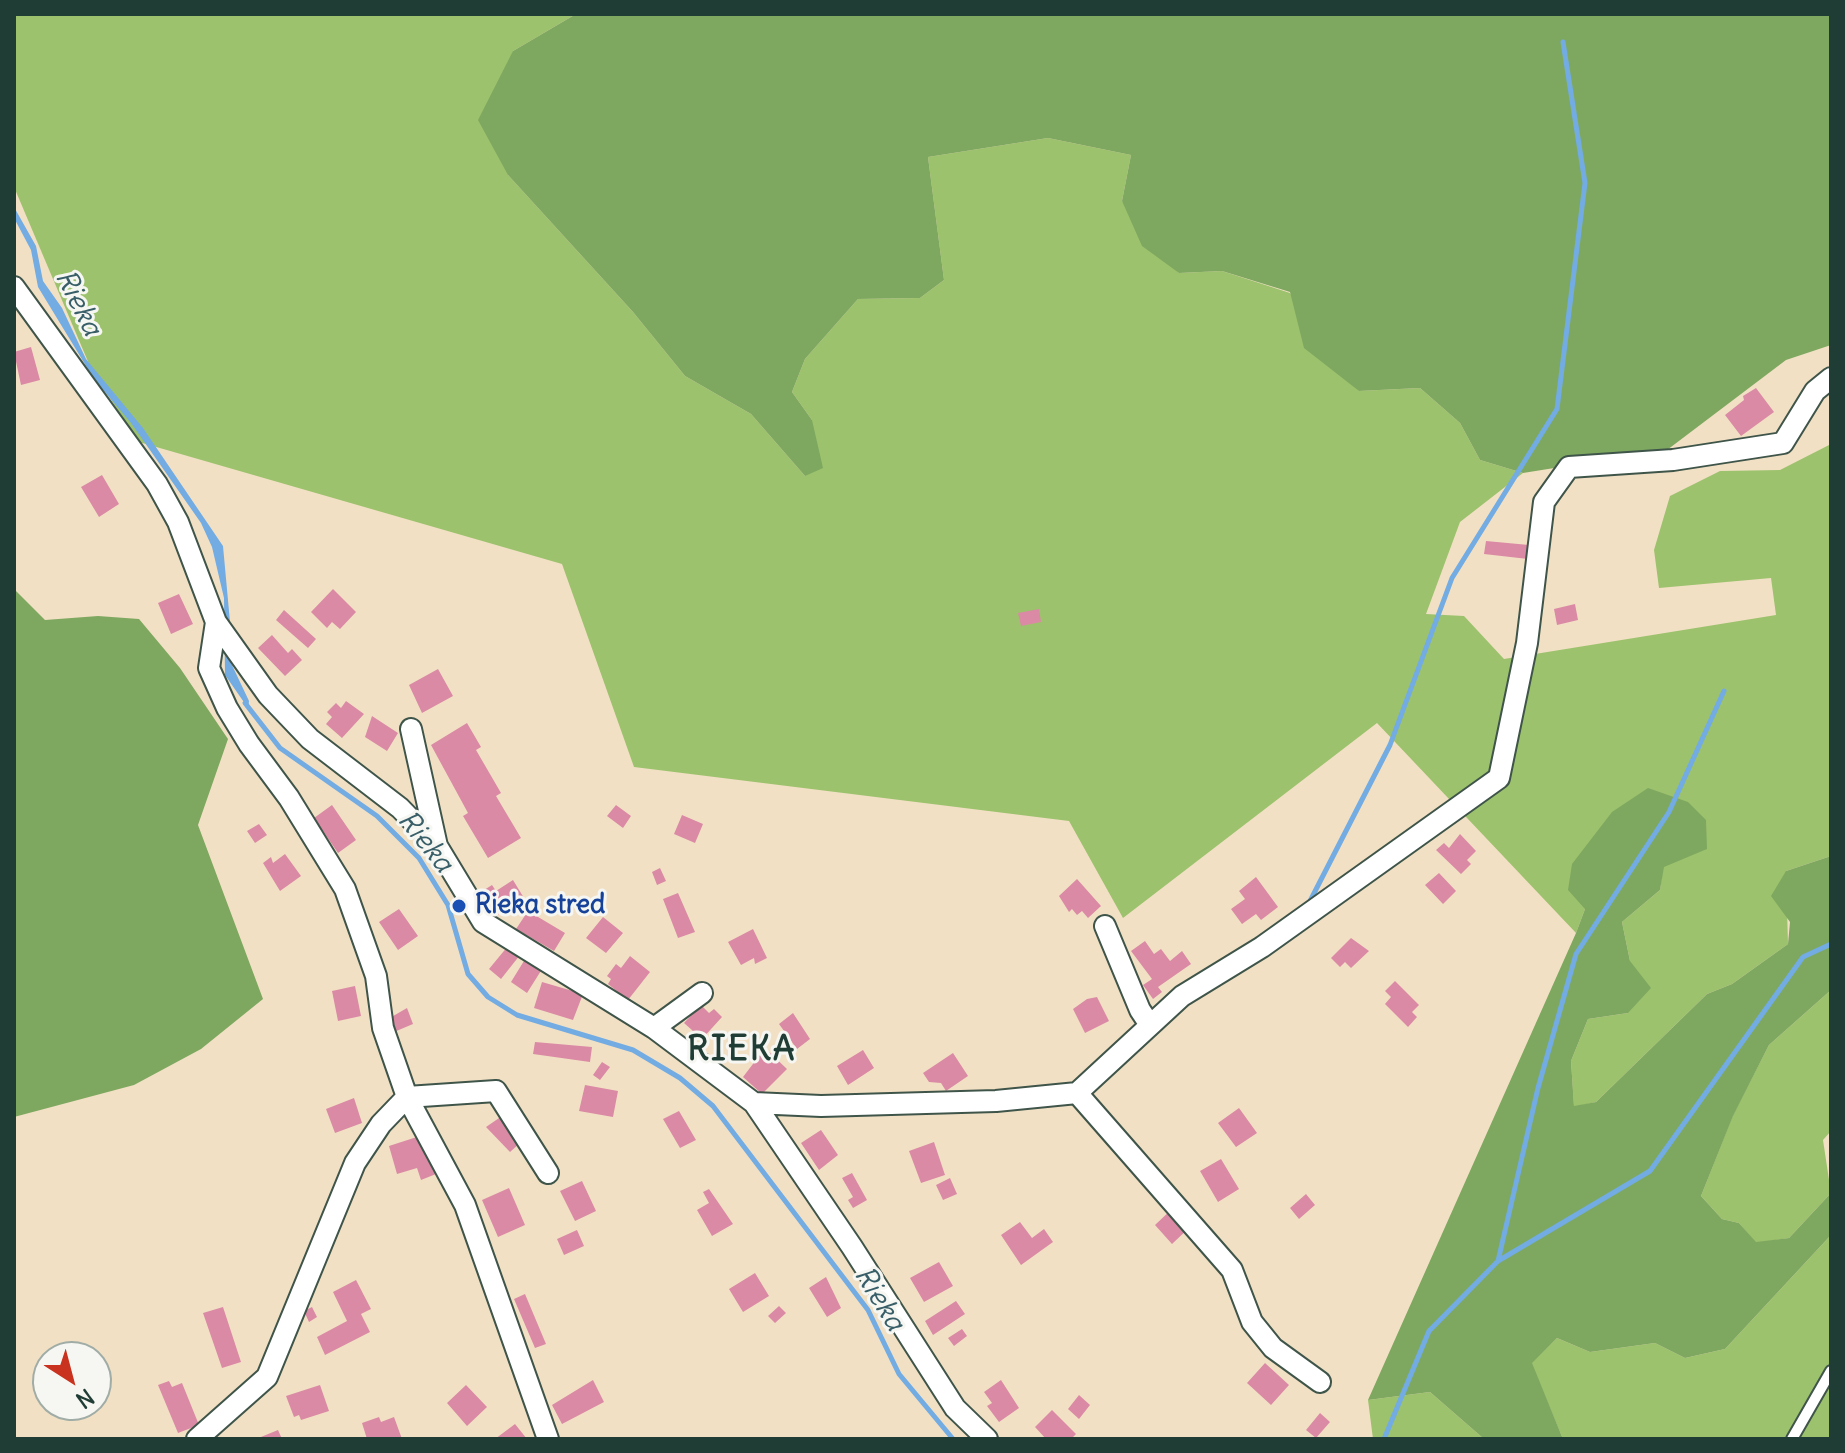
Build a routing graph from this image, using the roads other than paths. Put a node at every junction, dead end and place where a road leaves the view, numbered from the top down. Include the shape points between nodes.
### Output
1 (14, 287) edge
2 (1831, 378) edge
3 (217, 624) junction
4 (411, 729) dead end
5 (437, 846) junction
6 (1105, 926) dead end
7 (702, 993) dead end
8 (1150, 1025) junction
9 (654, 1028) junction
10 (1077, 1093) junction
11 (407, 1097) junction
12 (754, 1103) junction
13 (548, 1173) dead end
14 (1831, 1371) edge
15 (1320, 1382) dead end
16 (197, 1439) edge
17 (548, 1439) edge
18 (987, 1439) edge
19 (1792, 1439) edge

1 - 3 street via 157,484 178,522
2 - 8 street via 1815,391 1783,443 1673,460 1569,467 1544,502 1527,643 1499,778 1262,947 1182,996
3 - 5 street via 268,695 310,739 400,808
3 - 11 street via 209,668 249,744 345,889 376,976 383,1028
4 - 5 street
5 - 9 street via 483,922
6 - 8 street
7 - 9 street
8 - 10 street
9 - 12 street
10 - 12 street via 996,1101
10 - 15 street via 1232,1270 1252,1322 1273,1348
11 - 13 street via 496,1091
11 - 16 street via 355,1163 267,1377
11 - 17 street via 465,1205
12 - 18 street via 955,1408
14 - 19 lane

